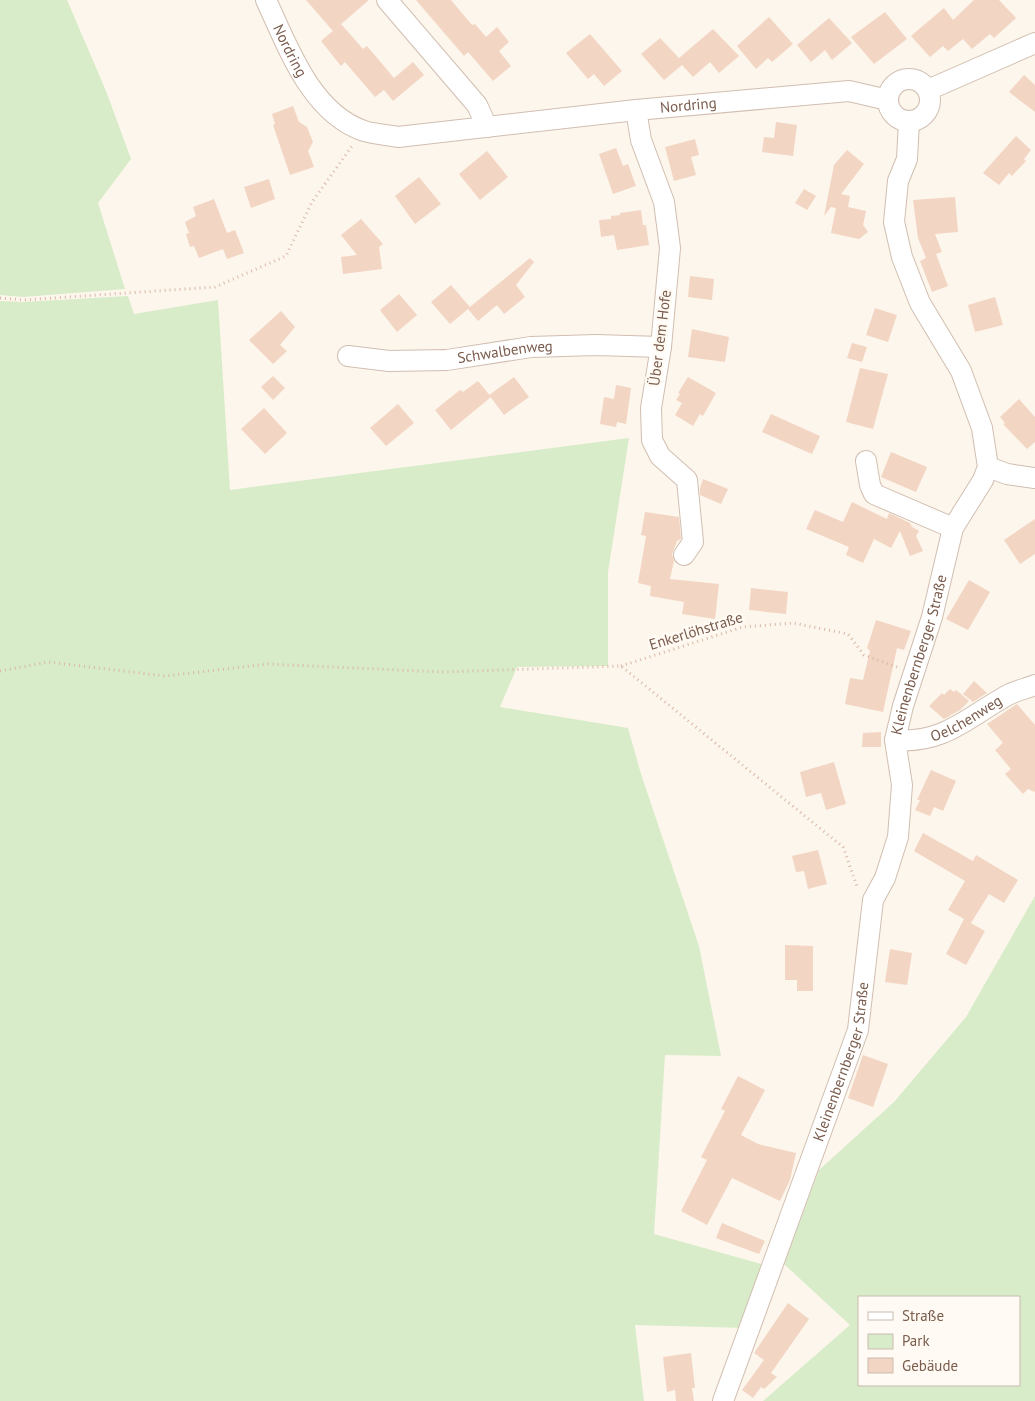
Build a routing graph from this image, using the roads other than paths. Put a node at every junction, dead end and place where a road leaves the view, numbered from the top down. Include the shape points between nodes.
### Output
1 (266, 0) edge
2 (387, 0) edge
3 (1035, 43) edge
4 (928, 90) junction
5 (888, 100) junction
6 (636, 110) junction
7 (909, 121) junction
8 (487, 127) junction
9 (661, 347) junction
10 (348, 356) dead end
11 (866, 461) dead end
12 (988, 467) junction
13 (1035, 478) edge
14 (953, 528) junction
15 (684, 555) dead end
16 (1035, 685) edge
17 (895, 740) junction
18 (723, 1401) edge

1 - 8 street, Nordring via 310,88 334,115 364,131 398,137
2 - 8 street via 477,105
3 - 4 street
4 - 5 street via 918,81 904,79 892,87
4 - 7 street via 928,111 920,119
5 - 6 street, Nordring via 849,91
5 - 7 street via 894,115
6 - 8 street, Nordring
6 - 9 street, Über dem Hofe via 641,140 664,202 670,248
7 - 12 street via 908,159 895,197 896,231 920,303 961,371 982,428
9 - 10 street, Schwalbenweg via 531,347 448,360 389,361
9 - 15 street, Über dem Hofe via 651,408 652,440 660,456 687,480 693,542
11 - 14 street via 874,494
12 - 13 street
12 - 14 street, Kleinenbernberger Straße
14 - 17 street, Kleinenbernberger Straße via 932,616
16 - 17 street, Oelchenweg via 1007,695 936,736 916,742
17 - 18 street, Kleinenbernberger Straße via 902,785 898,837 886,878 873,900 858,1030

